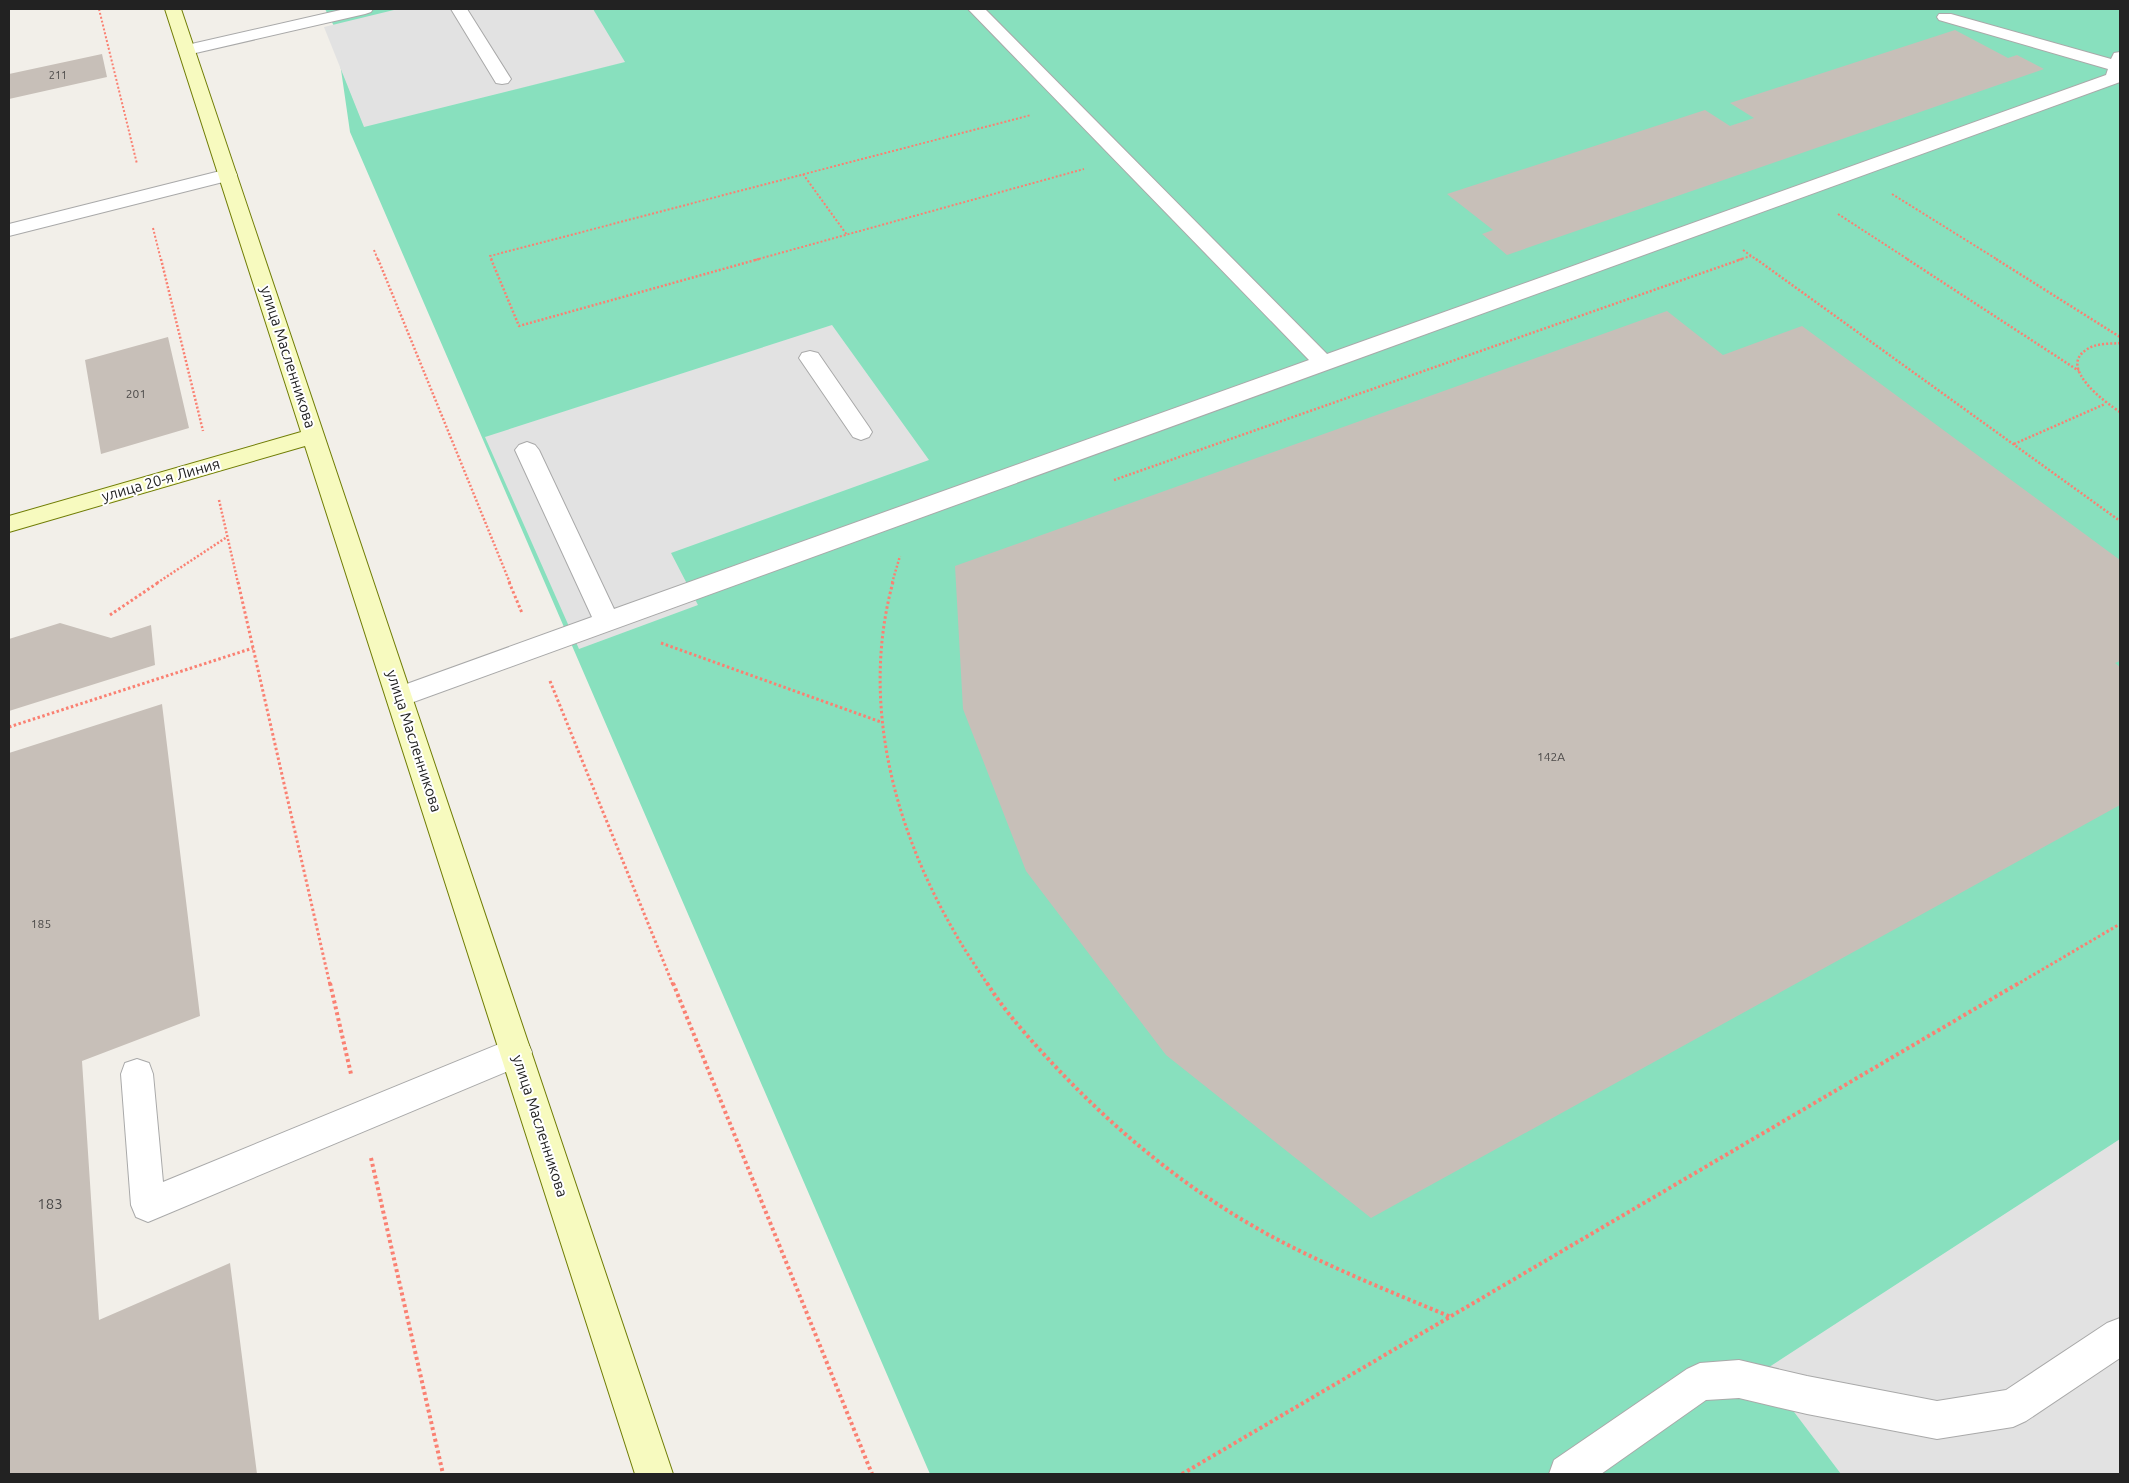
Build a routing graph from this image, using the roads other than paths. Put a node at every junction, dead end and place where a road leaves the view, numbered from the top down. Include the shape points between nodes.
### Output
1 (174, 9) edge
2 (459, 9) edge
3 (976, 9) edge
4 (355, 10) edge
5 (1945, 17) dead end
6 (187, 50) junction
7 (2119, 62) edge
8 (502, 79) dead end
9 (228, 175) junction
10 (9, 230) edge
11 (810, 358) dead end
12 (1324, 363) junction
13 (861, 432) dead end
14 (314, 436) junction
15 (527, 450) dead end
16 (9, 524) edge
17 (607, 622) junction
18 (400, 697) junction
19 (516, 1052) junction
20 (137, 1074) dead end
21 (2120, 1336) edge
22 (654, 1474) edge
23 (1568, 1474) edge

1 - 6 main road, улица Масленникова
2 - 8 lane
3 - 12 lane
4 - 6 lane
5 - 7 lane
6 - 9 main road, улица Масленникова
7 - 12 lane via 2114,78
9 - 10 lane
9 - 14 main road, улица Масленникова
11 - 13 lane
12 - 17 lane
14 - 16 main road, улица 20-я Линия
14 - 18 main road, улица Масленникова
15 - 17 lane
17 - 18 lane
18 - 19 main road, улица Масленникова
19 - 20 lane via 148,1205
19 - 22 main road, улица Масленникова
21 - 23 lane via 2013,1408 1937,1420 1740,1379 1700,1382

